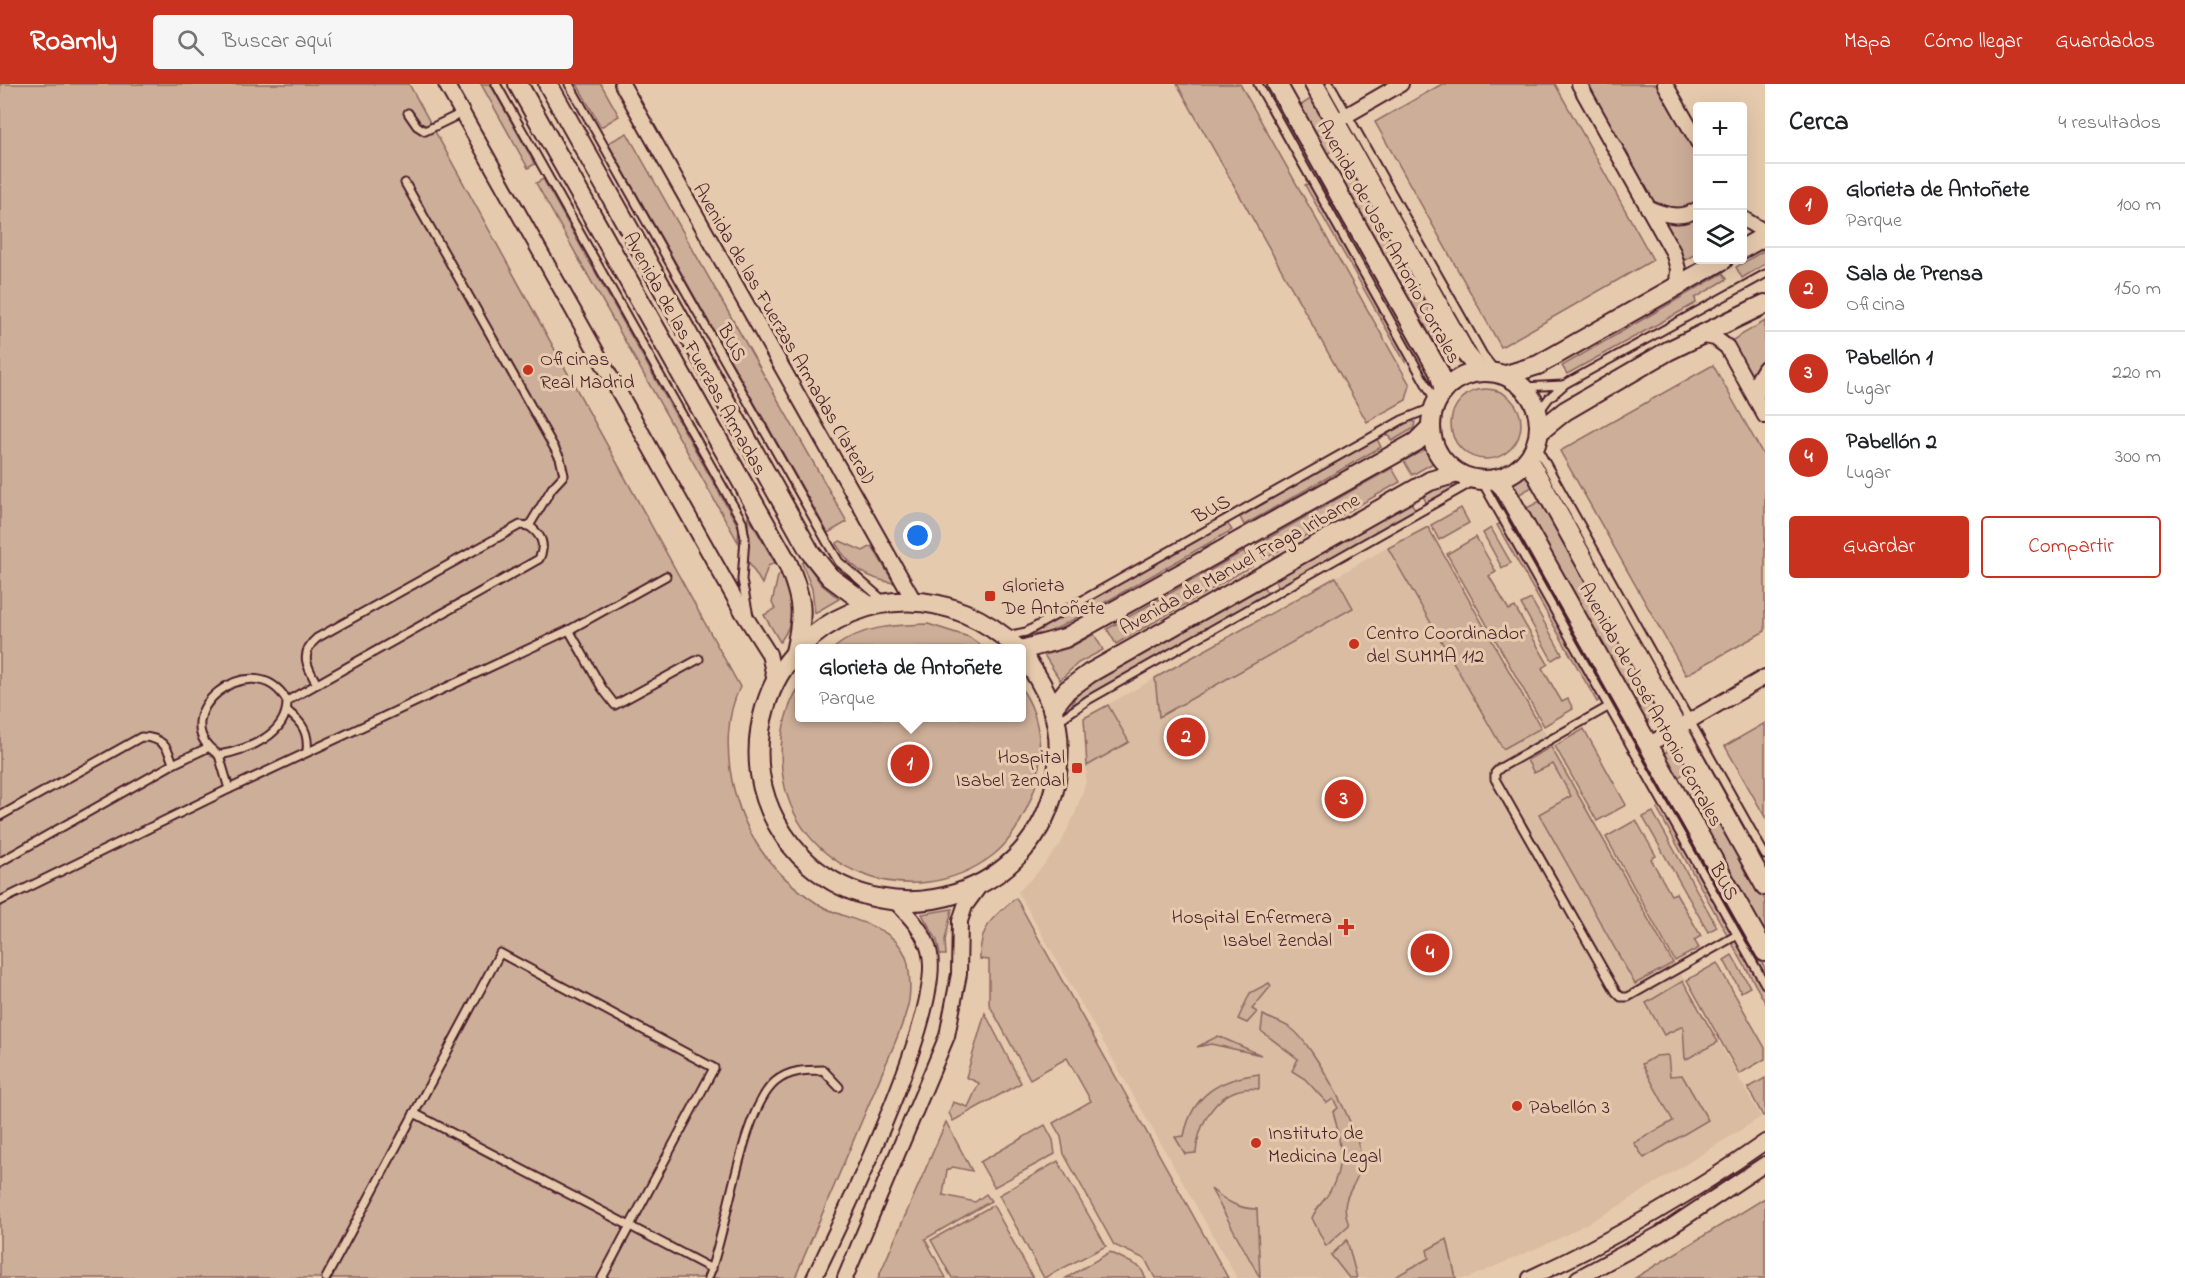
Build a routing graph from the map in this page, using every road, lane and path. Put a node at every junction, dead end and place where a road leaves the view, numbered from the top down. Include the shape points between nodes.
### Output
1 (446, 84) edge
2 (496, 84) edge
3 (518, 84) edge
4 (548, 84) edge
5 (569, 84) edge
6 (622, 84) edge
7 (1258, 84) edge
8 (1277, 84) edge
9 (1314, 84) edge
10 (1330, 84) edge
11 (1401, 84) edge
12 (1579, 84) edge
13 (1665, 84) edge
14 (408, 113) dead end
15 (462, 113) junction
16 (1341, 118) junction
17 (1693, 133) edge
18 (405, 183) dead end
19 (1648, 208) junction
20 (1696, 210) edge
21 (1747, 221) edge
22 (1765, 232) edge
23 (1765, 236) edge
24 (1747, 247) edge
25 (1716, 264) edge
26 (1765, 274) edge
27 (1677, 285) junction
28 (1765, 304) edge
29 (1699, 335) junction
30 (1765, 369) edge
31 (1494, 373) junction
32 (1565, 384) junction
33 (1523, 387) junction
34 (1438, 400) junction
35 (1756, 400) junction
36 (1538, 413) junction
37 (1765, 416) edge
38 (1431, 427) junction
39 (1534, 446) junction
40 (1457, 473) junction
41 (1484, 480) junction
42 (530, 526) junction
43 (666, 576) dead end
44 (914, 601) junction
45 (878, 604) junction
46 (750, 620) junction
47 (570, 630) junction
48 (799, 644) edge
49 (805, 644) edge
50 (1012, 644) edge
51 (1018, 644) edge
52 (1026, 645) edge
53 (795, 654) edge
54 (699, 659) dead end
55 (1026, 660) edge
56 (1765, 677) edge
57 (775, 681) junction
58 (317, 684) junction
59 (287, 701) junction
60 (1608, 707) junction
61 (287, 711) junction
62 (1054, 716) junction
63 (1683, 724) junction
64 (1648, 745) junction
65 (207, 748) junction
66 (307, 752) junction
67 (219, 755) junction
68 (173, 764) junction
69 (229, 789) junction
70 (0, 816) edge
71 (1765, 855) edge
72 (0, 861) edge
73 (981, 884) junction
74 (1765, 885) edge
75 (0, 901) edge
76 (896, 902) junction
77 (1737, 936) junction
78 (1765, 952) edge
79 (1765, 984) edge
80 (838, 1087) dead end
81 (414, 1113) junction
82 (1765, 1142) edge
83 (1765, 1164) edge
84 (630, 1227) junction
85 (712, 1269) junction
86 (326, 1278) edge
87 (602, 1278) edge
88 (708, 1278) edge
89 (814, 1278) edge
90 (845, 1278) edge
91 (1530, 1278) edge
92 (1578, 1278) edge

1 - 15 street
2 - 46 lane via 742,521 742,580
3 - 48 street, Avenida de las Fuerzas Armadas via 788,564 799,591 803,619
4 - 45 street, Avenida de las Fuerzas Armadas via 810,552 830,577
5 - 45 lane, BUS via 833,552
6 - 44 street, Avenida de las Fuerzas Armadas (lateral)
7 - 34 lane
8 - 34 street, Avenida de José Antonio Corrales via 1439,372
9 - 16 street, Avenida de José Antonio Corrales
10 - 16 lane
11 - 16 street
12 - 19 street
13 - 17 street
14 - 15 lane via 425,131
15 - 46 street
16 - 31 street, Avenida de José Antonio Corrales via 1466,354
18 - 42 lane via 560,458 564,475
19 - 20 street via 1675,215
19 - 27 street via 1676,259
21 - 22 street
23 - 24 street
25 - 27 street
26 - 32 lane
27 - 31 street via 1538,365
28 - 29 street
29 - 35 street via 1714,338 1727,347
29 - 39 street via 1565,411
30 - 35 street via 1759,378
31 - 33 street
31 - 34 street via 1466,375
32 - 33 lane
32 - 36 lane
33 - 36 street
34 - 38 street
34 - 51 lane, BUS via 1026,632
35 - 37 street
36 - 39 street
38 - 40 street via 1438,453
38 - 52 street, Avenida de Manuel Fraga Iribarne via 1416,442 1065,638
39 - 41 street via 1515,472
39 - 63 street, Avenida de José Antonio Corrales
40 - 41 street
40 - 62 street, Avenida de Manuel Fraga Iribarne via 1430,480 1089,673 1067,690
41 - 60 lane, BUS
41 - 62 lane
41 - 64 street, Avenida de José Antonio Corrales via 1504,488
42 - 58 lane via 542,539 539,560
42 - 58 lane via 514,528 317,638 305,655
43 - 47 lane
44 - 45 street
44 - 50 street via 947,606 967,614
45 - 49 street via 829,624
46 - 57 street via 769,654
47 - 54 lane via 615,705
47 - 66 lane
53 - 57 street
55 - 62 street via 1039,678
56 - 63 street
57 - 76 street via 761,721 758,753 762,784 777,824 802,858 836,883 854,892
58 - 59 lane
59 - 61 lane
59 - 65 lane via 280,690 264,681 243,679 227,686 210,698 200,716
60 - 77 lane, BUS
60 - 77 lane via 1500,768 1495,779 1621,997 1628,997
61 - 66 lane via 303,723
61 - 67 lane via 279,728 261,740 237,752
62 - 73 street via 1058,767 1047,809 1025,847
63 - 64 street
63 - 71 lane
63 - 74 street, Avenida de José Antonio Corrales
64 - 78 street, Avenida de José Antonio Corrales
65 - 67 lane
65 - 68 lane
66 - 69 lane
67 - 69 lane
68 - 70 lane via 163,742 141,737
68 - 72 lane
69 - 75 lane
73 - 76 street via 954,896
73 - 90 street via 965,906 960,921 959,974 947,1036
76 - 89 street via 916,923 929,950 929,989 904,1072
77 - 79 lane, BUS
80 - 85 lane via 823,1070 800,1070 776,1081 761,1098 747,1135
81 - 84 lane
81 - 84 lane via 500,953 714,1068
81 - 86 lane
82 - 91 street via 1653,1216
83 - 92 street via 1660,1234
84 - 85 lane
84 - 87 lane
85 - 88 lane

